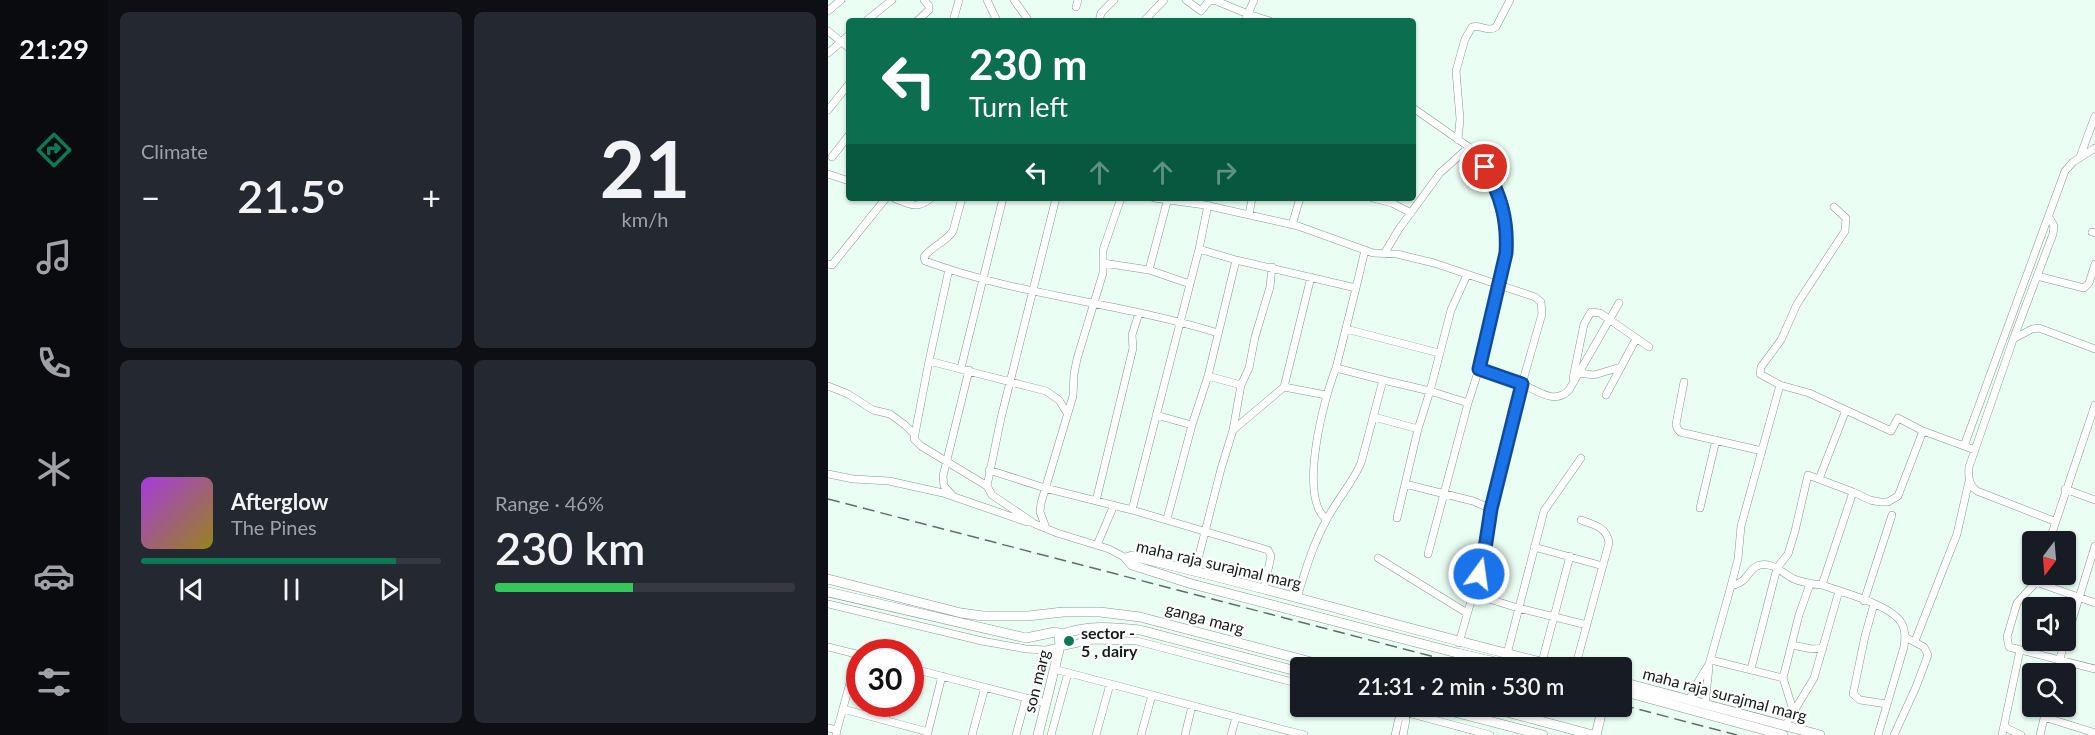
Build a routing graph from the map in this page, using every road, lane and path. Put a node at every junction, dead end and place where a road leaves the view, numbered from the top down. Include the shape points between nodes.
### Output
1 (841, 0) edge
2 (892, 0) edge
3 (959, 0) edge
4 (987, 0) edge
5 (1014, 0) edge
6 (1114, 0) edge
7 (1164, 0) edge
8 (1186, 0) edge
9 (1213, 0) edge
10 (1254, 0) edge
11 (1510, 0) edge
12 (929, 2) edge
13 (828, 11) edge
14 (1201, 11) junction
15 (870, 18) edge
16 (921, 18) edge
17 (954, 18) edge
18 (996, 18) edge
19 (1028, 18) edge
20 (1098, 18) edge
21 (1147, 18) edge
22 (1200, 18) edge
23 (1246, 18) edge
24 (828, 32) edge
25 (846, 37) edge
26 (840, 42) junction
27 (846, 46) edge
28 (828, 53) edge
29 (846, 88) edge
30 (828, 110) edge
31 (1416, 110) edge
32 (2095, 116) edge
33 (846, 139) edge
34 (1458, 140) junction
35 (841, 146) junction
36 (1469, 147) junction
37 (2095, 148) edge
38 (846, 150) edge
39 (832, 157) dead end
40 (2080, 157) junction
41 (828, 174) edge
42 (846, 180) edge
43 (884, 201) edge
44 (900, 201) edge
45 (926, 201) edge
46 (961, 201) edge
47 (1002, 201) edge
48 (1055, 201) edge
49 (1120, 201) edge
50 (1168, 201) edge
51 (1197, 201) edge
52 (1251, 201) edge
53 (1299, 201) edge
54 (1384, 201) edge
55 (1208, 205) junction
56 (1834, 207) dead end
57 (1411, 213) junction
58 (1249, 214) junction
59 (2049, 217) junction
60 (1292, 225) junction
61 (1199, 249) junction
62 (1365, 250) junction
63 (1384, 254) junction
64 (1236, 260) junction
65 (1103, 263) junction
66 (828, 264) edge
67 (2095, 264) edge
68 (1272, 267) junction
69 (950, 268) junction
70 (1149, 270) junction
71 (1467, 275) junction
72 (2037, 276) junction
73 (1311, 277) junction
74 (983, 278) junction
75 (1190, 284) junction
76 (1497, 285) junction
77 (1356, 288) junction
78 (1033, 291) junction
79 (1094, 303) junction
80 (1619, 303) dead end
81 (1139, 313) junction
82 (1610, 319) junction
83 (1180, 321) junction
84 (1346, 329) junction
85 (1218, 333) junction
86 (1636, 339) junction
87 (2013, 339) junction
88 (1649, 347) dead end
89 (2095, 349) edge
90 (1440, 353) junction
91 (929, 361) junction
92 (1336, 368) junction
93 (1621, 368) junction
94 (965, 369) junction
95 (1479, 369) junction
96 (1579, 373) junction
97 (1208, 376) junction
98 (1383, 380) junction
99 (1010, 382) junction
100 (1684, 382) dead end
101 (1522, 384) junction
102 (1241, 385) junction
103 (1780, 385) junction
104 (828, 386) edge
105 (1572, 386) junction
106 (1284, 387) junction
107 (1430, 391) junction
108 (1326, 394) junction
109 (1606, 394) dead end
110 (1468, 403) junction
111 (2095, 405) edge
112 (1846, 410) junction
113 (1067, 413) junction
114 (1156, 415) junction
115 (1374, 417) junction
116 (1192, 425) junction
117 (1418, 429) junction
118 (1233, 430) junction
119 (1923, 431) junction
120 (914, 434) junction
121 (1716, 440) junction
122 (1964, 446) junction
123 (1975, 450) junction
124 (1762, 451) junction
125 (1581, 458) dead end
126 (946, 461) junction
127 (989, 470) junction
128 (828, 474) edge
129 (1819, 479) junction
130 (1969, 481) junction
131 (1405, 484) junction
132 (987, 486) junction
133 (1045, 488) junction
134 (2066, 489) junction
135 (1853, 492) junction
136 (1445, 494) junction
137 (953, 496) junction
138 (2095, 500) edge
139 (1096, 501) junction
140 (1114, 505) junction
141 (1700, 508) dead end
142 (1491, 509) junction
143 (1132, 510) junction
144 (1892, 515) dead end
145 (1397, 518) dead end
146 (1167, 519) junction
147 (1326, 519) junction
148 (1581, 520) dead end
149 (2054, 521) junction
150 (1035, 524) junction
151 (1046, 528) junction
152 (1205, 530) junction
153 (2052, 531) edge
154 (1096, 545) junction
155 (2095, 546) edge
156 (1534, 547) junction
157 (1428, 554) dead end
158 (1570, 556) junction
159 (1126, 558) junction
160 (1378, 558) dead end
161 (1603, 566) junction
162 (1777, 568) junction
163 (1195, 572) junction
164 (828, 579) edge
165 (1192, 584) junction
166 (1810, 584) junction
167 (1822, 585) junction
168 (2031, 585) edge
169 (2053, 585) edge
170 (1731, 586) junction
171 (1264, 589) junction
172 (1839, 591) junction
173 (828, 592) edge
174 (1473, 594) junction
175 (2079, 596) junction
176 (1297, 598) junction
177 (1864, 601) junction
178 (2095, 603) edge
179 (828, 604) edge
180 (1874, 604) junction
181 (2076, 605) edge
182 (1518, 608) junction
183 (1295, 611) junction
184 (1066, 613) junction
185 (1055, 614) junction
186 (1467, 614) junction
187 (1554, 616) junction
188 (1587, 625) junction
189 (1071, 630) junction
190 (1057, 633) junction
191 (1905, 637) junction
192 (1915, 641) junction
193 (1792, 645) junction
194 (828, 646) edge
195 (1060, 646) junction
196 (1458, 648) junction
197 (1823, 648) junction
198 (2020, 650) junction
199 (846, 651) edge
200 (2063, 651) edge
201 (1507, 654) junction
202 (1292, 657) edge
203 (1486, 657) edge
204 (1520, 657) edge
205 (1543, 657) edge
206 (1578, 657) edge
207 (2061, 660) junction
208 (1710, 662) junction
209 (2060, 663) edge
210 (1054, 669) junction
211 (1290, 669) edge
212 (1751, 669) junction
213 (2095, 669) edge
214 (924, 672) edge
215 (1068, 673) junction
216 (942, 676) junction
217 (1783, 678) junction
218 (1290, 681) edge
219 (1110, 684) junction
220 (1632, 685) edge
221 (985, 687) junction
222 (1632, 693) edge
223 (1152, 695) junction
224 (1026, 698) junction
225 (846, 699) edge
226 (1690, 701) junction
227 (1046, 703) junction
228 (1887, 704) junction
229 (1705, 705) junction
230 (1192, 706) junction
231 (843, 709) junction
232 (1794, 713) junction
233 (886, 717) edge
234 (1236, 717) junction
235 (1400, 717) edge
236 (1405, 717) edge
237 (1428, 717) edge
238 (1473, 717) edge
239 (1526, 717) edge
240 (1600, 717) edge
241 (2044, 717) joint
242 (885, 720) junction
243 (828, 728) edge
244 (1784, 730) edge
245 (1275, 731) edge
246 (2003, 731) edge
247 (836, 732) edge
248 (2095, 733) edge
249 (927, 734) edge
250 (972, 735) edge
251 (1016, 735) edge
252 (1038, 735) edge
253 (1051, 735) edge
254 (1096, 735) edge
255 (1141, 735) edge
256 (1185, 735) edge
257 (1231, 735) edge
258 (1304, 735) edge
259 (1395, 735) edge
260 (1402, 735) edge
261 (1490, 735) edge
262 (1543, 735) edge
263 (1594, 735) edge
264 (1820, 735) edge
265 (1878, 735) edge
266 (1894, 735) edge
267 (2021, 735) edge
268 (2040, 735) edge

1 - 13 street
2 - 15 street
3 - 17 street
4 - 18 street
5 - 19 street
6 - 20 street
7 - 21 street
8 - 14 street
9 - 14 street
9 - 23 street
10 - 23 street
11 - 34 street via 1496,27 1472,27 1465,39 1456,71
12 - 16 street via 928,12
14 - 22 street
24 - 26 street
25 - 26 street
26 - 27 street
26 - 28 street
29 - 30 street
31 - 34 street
32 - 40 street
33 - 35 street
34 - 36 street
35 - 38 street
35 - 39 street
36 - 57 street via 1440,173
36 - 76 street via 1501,198 1507,233
37 - 40 street
40 - 59 street via 2065,171
41 - 42 street
43 - 66 street via 832,265
44 - 45 street via 918,206
46 - 69 street via 953,231 924,257 925,261
47 - 74 street
48 - 78 street
49 - 65 street via 1103,250
50 - 70 street
51 - 55 street
52 - 58 street
53 - 60 street
54 - 57 street
55 - 58 street
55 - 61 street
56 - 103 street via 1846,218 1845,231 1761,367 1760,374
57 - 63 street
58 - 60 street
59 - 72 street via 2053,234
59 - 122 street
60 - 62 street
61 - 64 street
61 - 75 street
62 - 63 street
62 - 77 street
63 - 71 street via 1412,257
64 - 68 street
64 - 85 street
65 - 70 street
65 - 79 street
67 - 72 street via 2084,288
68 - 73 street
68 - 102 street via 1251,361
69 - 74 street
69 - 91 street
70 - 75 street
71 - 76 street
71 - 90 street via 1450,310
72 - 87 street
73 - 77 street
73 - 106 street
74 - 78 street
74 - 94 street
75 - 83 street
76 - 95 street
76 - 101 street via 1535,297 1543,306
77 - 84 street
78 - 79 street
78 - 99 street
79 - 81 street
79 - 113 street via 1077,359
80 - 82 street
81 - 83 street
81 - 139 street
82 - 86 street
82 - 96 street
82 - 105 street via 1594,311 1587,316
83 - 85 street
83 - 114 street
84 - 90 street
84 - 92 street
85 - 97 street
86 - 88 street
86 - 93 street
87 - 89 street via 2032,328 2040,328
87 - 123 street
90 - 107 street
91 - 94 street
91 - 120 street
92 - 98 street
92 - 108 street
93 - 96 street via 1594,375
93 - 109 street
94 - 99 street
94 - 126 street
95 - 101 street
95 - 110 street
96 - 105 street
97 - 102 street
97 - 116 street
98 - 107 street
98 - 115 street
99 - 113 street via 1053,394
99 - 127 street
100 - 121 street via 1677,429
101 - 105 street via 1553,398 1565,394
101 - 142 street
102 - 118 street
103 - 112 street
103 - 124 street
104 - 120 street via 873,410 890,414
106 - 108 street
106 - 118 street
107 - 110 street
107 - 117 street
108 - 147 street via 1315,450 1314,492 1320,515
110 - 136 street
111 - 134 street
112 - 119 street via 1891,431 1898,418
112 - 129 street
113 - 133 street
114 - 116 street
114 - 143 street
115 - 117 street
115 - 147 street via 1356,475
116 - 146 street
117 - 131 street
118 - 152 street
119 - 122 street
119 - 135 street via 1898,496 1880,502
120 - 126 street via 915,442
121 - 124 street
121 - 141 street
122 - 123 street
123 - 130 street
124 - 170 street via 1741,526
125 - 156 street via 1544,511
126 - 132 street
126 - 137 street via 944,486
127 - 132 street
127 - 133 street
128 - 137 street via 889,481
129 - 135 street
129 - 162 street via 1808,475 1788,554
130 - 149 street via 1987,496
130 - 192 street via 1956,534
131 - 136 street
131 - 145 street
132 - 150 street via 992,495
133 - 139 street
133 - 151 street via 1040,507
134 - 138 street
134 - 149 street
135 - 167 street
136 - 142 street
136 - 157 street
137 - 150 street
139 - 140 street
140 - 143 street
140 - 154 street
142 - 174 street
143 - 146 street
144 - 177 street
146 - 152 street
147 - 176 street
148 - 161 street via 1599,527 1608,536
149 - 153 street
150 - 151 street
151 - 154 street
152 - 163 street
152 - 171 street via 1270,552
154 - 159 street
155 - 175 street
156 - 158 street
156 - 182 street
158 - 161 street
158 - 187 street
159 - 163 street, maha raja surajmal marg via 1132,556
159 - 165 street, maha raja surajmal marg via 1132,565
160 - 186 street
161 - 188 street
162 - 166 street
162 - 170 street via 1762,564 1754,567 1746,580
162 - 212 street
163 - 165 street
163 - 171 street, maha raja surajmal marg
164 - 185 street via 961,613
165 - 183 street, maha raja surajmal marg
166 - 167 street
166 - 193 street
167 - 172 street
168 - 198 street via 2019,598 2007,637 2009,647
169 - 175 street
170 - 208 street
171 - 176 street, maha raja surajmal marg
172 - 177 street
172 - 197 street
173 - 190 street via 1026,638
174 - 182 street
174 - 186 street
175 - 178 street
175 - 181 street
176 - 183 street
176 - 196 street, maha raja surajmal marg
177 - 180 street
179 - 195 street via 1005,646 1046,650
180 - 191 street via 1901,622
180 - 228 street via 1853,694 1860,700
182 - 187 street
182 - 201 street
183 - 196 street, maha raja surajmal marg
184 - 185 street
184 - 189 street via 1072,619
184 - 202 street, ganga marg via 1140,617
185 - 190 street via 1051,626
186 - 196 street
187 - 188 street
187 - 205 street
188 - 206 street
189 - 190 street
189 - 211 street, ganga marg via 1140,630
190 - 195 street, son marg
191 - 192 street
191 - 228 street
192 - 266 street via 1924,646 1928,655
193 - 197 street
193 - 217 street
194 - 199 street
195 - 210 street, son marg
195 - 218 street via 1092,640 1137,641
196 - 201 street, maha raja surajmal marg
196 - 203 street, maha raja surajmal marg
197 - 232 street via 1814,678
198 - 207 street
198 - 246 street
200 - 207 street
201 - 204 street, maha raja surajmal marg
207 - 209 street
207 - 213 street
208 - 212 street
208 - 226 street
208 - 229 street
210 - 215 street
210 - 227 street, son marg
212 - 217 street
214 - 216 street
215 - 219 street
215 - 253 street
216 - 221 street
216 - 249 street
217 - 232 street
219 - 223 street
219 - 254 street
220 - 226 street, maha raja surajmal marg
221 - 224 street
221 - 250 street
222 - 244 street, maha raja surajmal marg
223 - 230 street
223 - 255 street
224 - 227 street
224 - 251 street
225 - 231 street
226 - 229 street, maha raja surajmal marg
227 - 252 street, son marg
228 - 265 street
229 - 244 street, maha raja surajmal marg
230 - 234 street
230 - 256 street
231 - 242 street
231 - 247 street
232 - 244 street
233 - 242 street
234 - 245 street
234 - 257 street
235 - 259 street
236 - 260 street
237 - 261 street
238 - 262 street
239 - 263 street
240 - 263 street
241 - 248 street
241 - 268 street
242 - 249 street
243 - 247 street
244 - 264 street, maha raja surajmal marg
245 - 258 street
246 - 267 street

